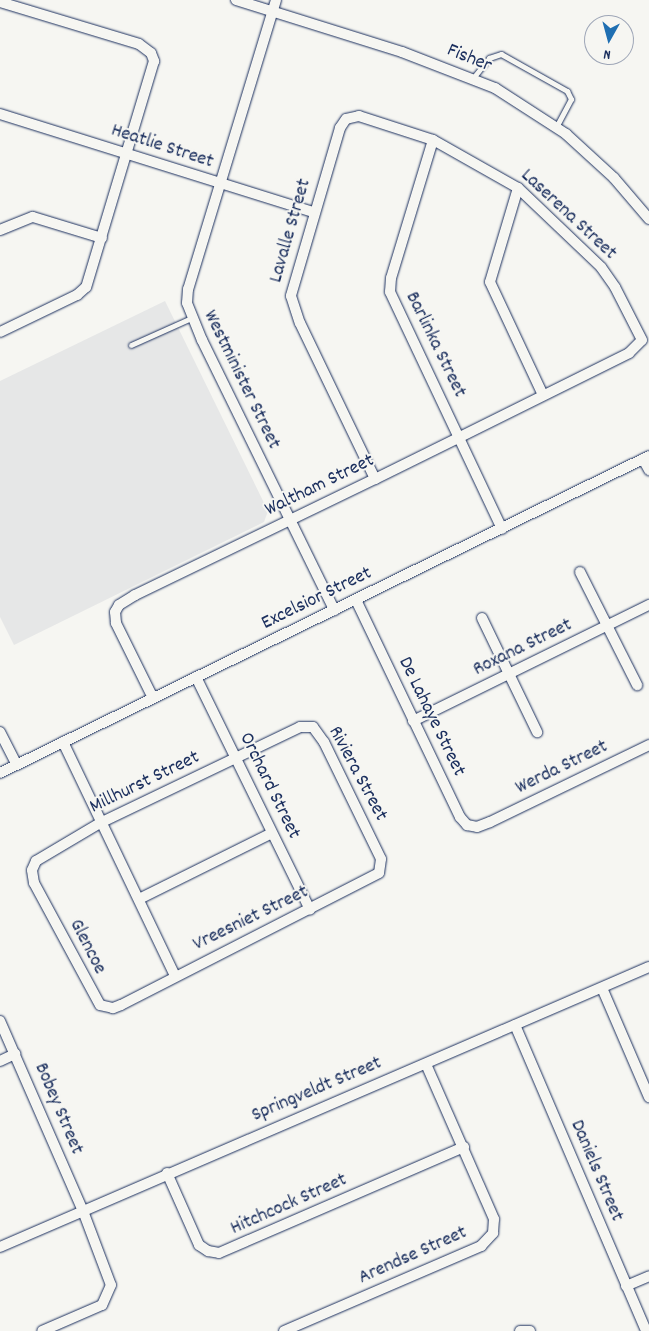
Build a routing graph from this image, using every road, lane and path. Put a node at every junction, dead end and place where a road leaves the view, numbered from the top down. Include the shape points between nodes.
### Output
1 (236, 0) edge
2 (276, 0) edge
3 (0, 2) edge
4 (272, 11) junction
5 (474, 78) junction
6 (0, 114) edge
7 (366, 118) joint
8 (556, 127) junction
9 (433, 140) junction
10 (128, 154) junction
11 (220, 185) junction
12 (518, 188) junction
13 (313, 212) junction
14 (649, 219) edge
15 (0, 230) edge
16 (102, 238) junction
17 (191, 318) junction
18 (0, 332) edge
19 (130, 346) dead end
20 (629, 353) joint
21 (544, 395) junction
22 (460, 437) junction
23 (646, 457) edge
24 (649, 470) edge
25 (375, 479) junction
26 (290, 520) junction
27 (502, 529) junction
28 (580, 572) dead end
29 (356, 600) junction
30 (649, 605) edge
31 (334, 610) junction
32 (482, 618) dead end
33 (607, 626) junction
34 (508, 675) junction
35 (196, 677) junction
36 (637, 685) dead end
37 (153, 698) junction
38 (412, 721) junction
39 (294, 730) joint
40 (0, 732) edge
41 (537, 732) dead end
42 (63, 742) junction
43 (649, 745) edge
44 (236, 758) junction
45 (16, 764) junction
46 (0, 773) edge
47 (490, 822) joint
48 (100, 823) junction
49 (272, 833) junction
50 (379, 855) joint
51 (34, 883) joint
52 (139, 899) junction
53 (310, 910) junction
54 (649, 967) edge
55 (176, 976) junction
56 (602, 988) junction
57 (121, 1005) joint
58 (0, 1021) edge
59 (514, 1025) junction
60 (15, 1054) junction
61 (0, 1061) edge
62 (426, 1064) junction
63 (644, 1072) edge
64 (649, 1097) edge
65 (464, 1147) junction
66 (167, 1173) junction
67 (83, 1211) junction
68 (0, 1247) edge
69 (649, 1276) edge
70 (626, 1286) junction
71 (42, 1331) edge
72 (284, 1331) edge
73 (520, 1331) edge
74 (530, 1331) edge
75 (646, 1331) edge

1 - 4 street, Fisher
2 - 4 street, Westminister Street
3 - 10 street via 144,47 153,56 152,76
4 - 5 street, Fisher
4 - 11 street, Westminister Street
5 - 8 street, Fisher
5 - 8 lane via 489,58 501,54 567,91 570,101
6 - 10 street, Heatlie Street
7 - 9 street, Laserena Street
7 - 13 street, Lavalle Street via 352,117 342,123
8 - 14 street, Fisher via 614,178
9 - 12 street, Laserena Street
9 - 22 street, Barlinka Street via 390,287
10 - 11 street, Heatlie Street
10 - 16 street
11 - 13 street, Heatlie Street
11 - 17 street, Westminister Street via 188,288
12 - 20 street, Laserena Street via 594,259 612,281 642,335 640,344
12 - 21 street via 490,282
13 - 25 street, Lavalle Street via 291,288 291,302
15 - 16 street via 33,217
16 - 18 street via 88,282 80,293
17 - 19 lane
17 - 26 street, Westminister Street
20 - 21 street, Waltham Street
21 - 22 street, Waltham Street
22 - 25 street, Waltham Street
22 - 27 street, Barlinka Street
23 - 24 street
23 - 27 street, Excelsior Street
25 - 26 street, Waltham Street
26 - 31 street, Westminister Street
26 - 37 street, Waltham Street via 119,605 115,612 116,623
27 - 29 street, Excelsior Street
28 - 33 street
29 - 31 street, Excelsior Street
29 - 38 street, De Lahaye Street
30 - 33 street, Roxana Street
31 - 35 street, Excelsior Street
32 - 34 street
33 - 34 street, Roxana Street
33 - 36 street
34 - 38 street, Roxana Street
34 - 41 street
35 - 37 street, Excelsior Street
35 - 44 street, Orchard Street
37 - 42 street, Excelsior Street
38 - 47 street, De Lahaye Street via 460,817 472,827
39 - 44 street, Millhurst Street
39 - 50 street, Riviera Street via 308,726 320,734
40 - 45 street
42 - 45 street, Excelsior Street
42 - 48 street
43 - 47 street, Werda Street
44 - 48 street, Millhurst Street
44 - 49 street, Orchard Street
45 - 46 street, Excelsior Street
48 - 51 street, Millhurst Street via 39,856 32,870
48 - 52 street
49 - 52 street
49 - 53 street, Orchard Street
50 - 53 street, Vreesniet Street via 382,864 376,877
51 - 57 street, Glencoe via 96,1002 108,1008
52 - 55 street
53 - 55 street, Vreesniet Street
54 - 56 street, Springveldt Street
55 - 57 street, Vreesniet Street
56 - 59 street, Springveldt Street
56 - 63 street
58 - 60 street, Bobey Street
59 - 62 street, Springveldt Street
59 - 70 street, Daniels Street
60 - 61 street
60 - 67 street, Bobey Street
62 - 65 street, Arendse Street
62 - 66 street, Springveldt Street
63 - 64 street
65 - 66 street, Hitchcock Street via 219,1253 199,1245
65 - 72 street, Arendse Street via 494,1219 491,1238 481,1246
66 - 67 street, Springveldt Street
67 - 68 street, Springveldt Street
67 - 71 street, Bobey Street via 110,1279 111,1291 106,1301 96,1308
69 - 70 street
70 - 75 street, Daniels Street
73 - 74 street

